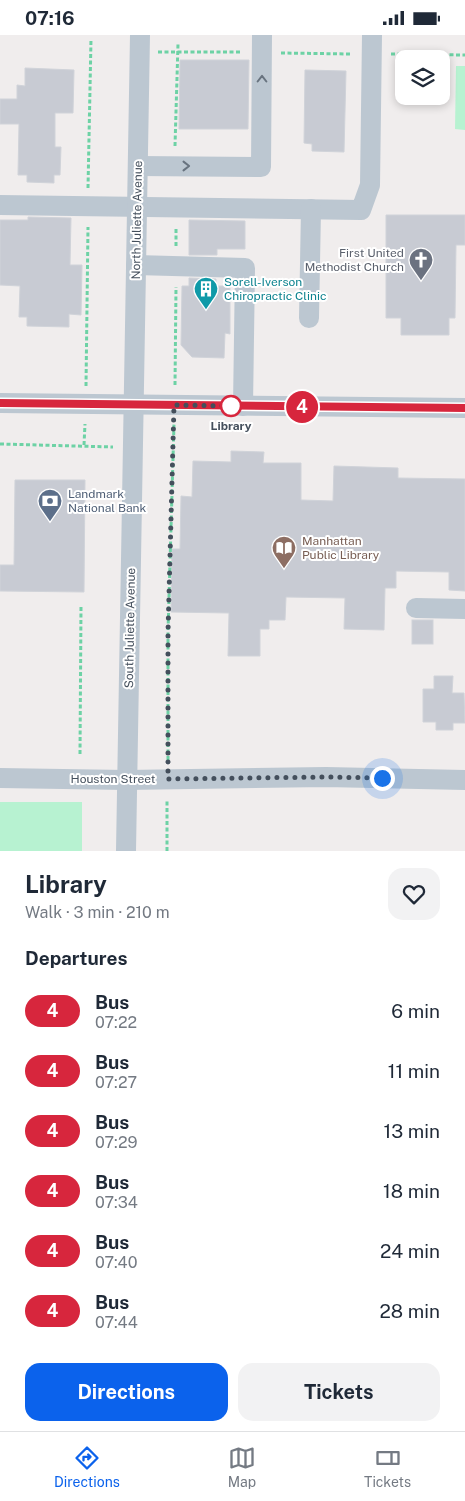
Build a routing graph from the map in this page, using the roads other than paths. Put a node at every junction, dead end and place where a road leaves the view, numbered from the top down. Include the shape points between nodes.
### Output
1 (140, 35) edge
2 (262, 44) edge
3 (372, 45) edge
4 (138, 166) junction
5 (0, 205) edge
6 (137, 206) junction
7 (310, 209) junction
8 (136, 265) junction
9 (310, 318) dead end
10 (0, 403) edge
11 (134, 405) junction
12 (243, 406) junction
13 (465, 408) edge
14 (416, 608) dead end
15 (465, 609) edge
16 (0, 778) edge
17 (126, 779) junction
18 (465, 780) edge
19 (126, 851) edge

1 - 4 street, North Juliette Avenue
4 -> 2 street via 261,167
3 - 7 street via 370,185 361,211
4 - 6 street, North Juliette Avenue
5 - 6 street
6 - 7 street
6 - 8 street, North Juliette Avenue
7 - 9 street
8 - 11 street, North Juliette Avenue
8 - 12 street via 245,267
10 - 11 street
11 - 12 street
11 - 17 street, South Juliette Avenue
12 - 13 street
14 - 15 street
16 - 17 street, Houston Street
17 - 18 street, Houston Street via 326,777
17 - 19 street, South Juliette Avenue

